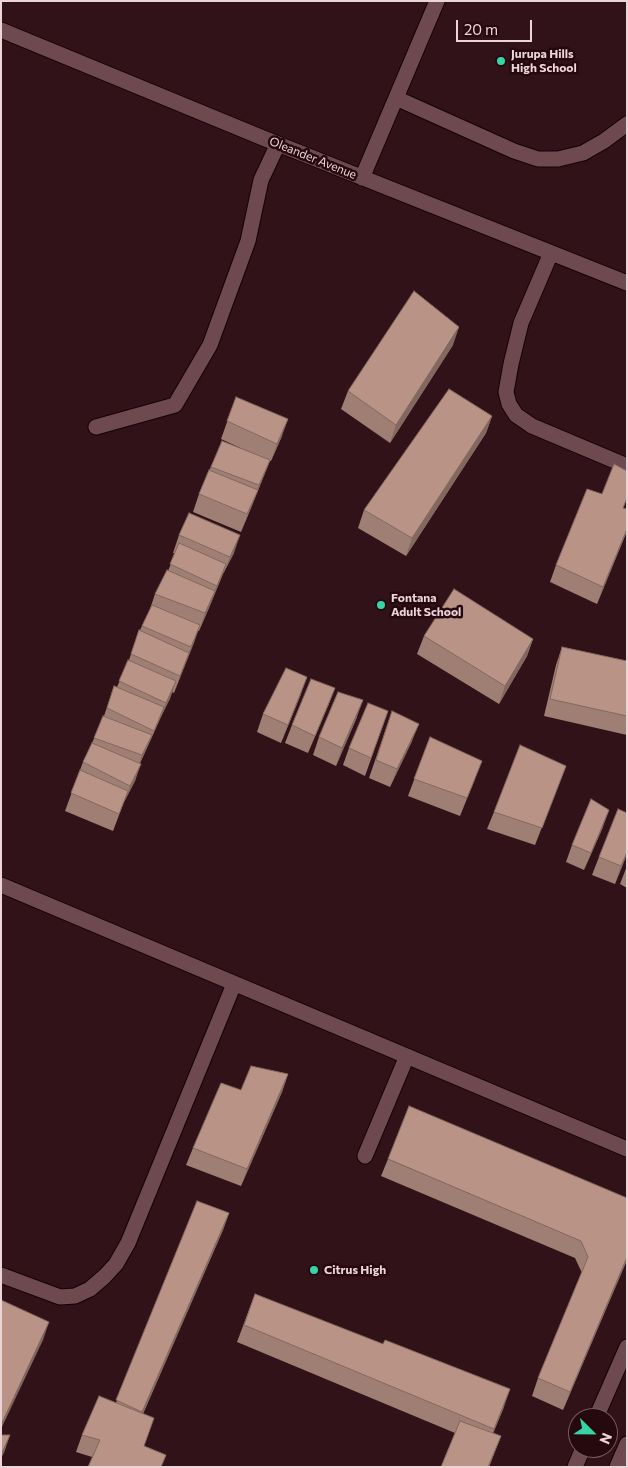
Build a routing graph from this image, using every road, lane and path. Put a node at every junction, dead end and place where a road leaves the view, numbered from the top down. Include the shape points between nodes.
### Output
1 (437, 1) edge
2 (1, 30) edge
3 (396, 98) junction
4 (627, 124) edge
5 (278, 144) junction
6 (362, 178) junction
7 (551, 253) junction
8 (627, 283) edge
9 (96, 427) dead end
10 (627, 466) edge
11 (1, 885) edge
12 (234, 984) junction
13 (407, 1056) junction
14 (627, 1149) edge
15 (365, 1156) dead end
16 (1, 1275) edge
17 (627, 1347) edge
18 (600, 1408) edge
19 (627, 1444) edge
20 (617, 1467) edge

1 - 3 street
2 - 5 street, Oleander Avenue
3 - 4 street via 538,159 558,159 583,153
3 - 6 street
5 - 6 street, Oleander Avenue
5 - 9 street via 260,180 248,241 210,345 175,405
6 - 7 street, Oleander Avenue
7 - 8 street, Oleander Avenue
7 - 10 street via 521,323 506,392 509,404 516,415 532,426
11 - 12 street
12 - 13 street
12 - 16 street via 128,1242 116,1264 90,1289 76,1296 60,1297
13 - 14 street
13 - 15 street
17 - 18 street
19 - 20 street

